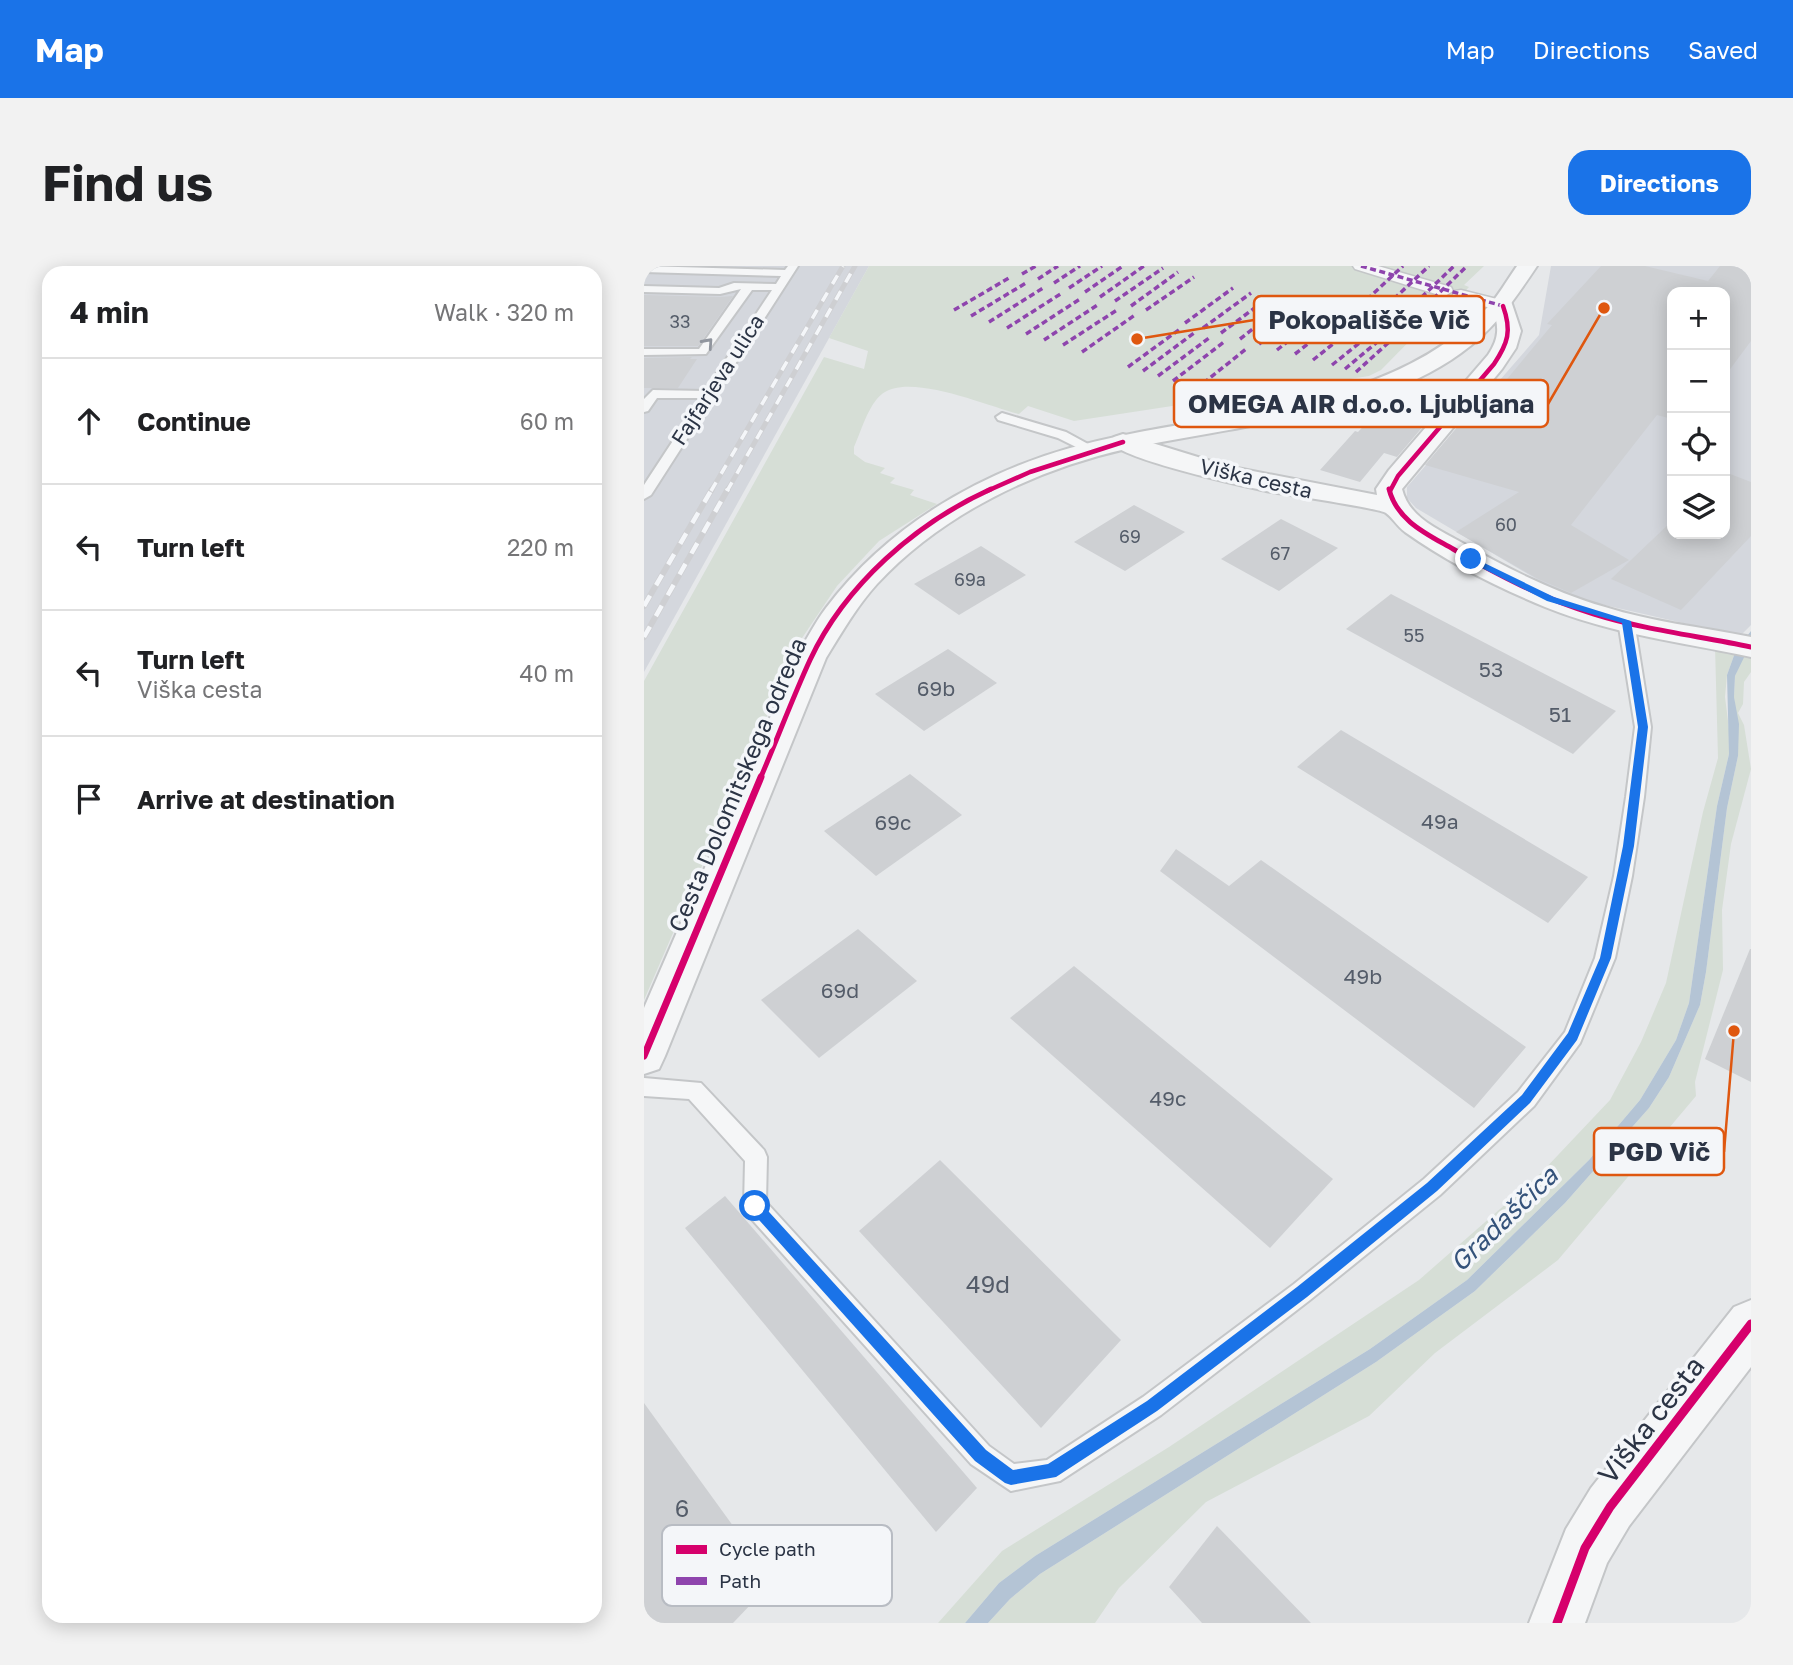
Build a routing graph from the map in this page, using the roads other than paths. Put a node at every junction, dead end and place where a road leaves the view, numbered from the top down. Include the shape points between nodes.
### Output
1 (1361, 266) edge
2 (1526, 266) edge
3 (644, 268) edge
4 (644, 274) edge
5 (786, 277) edge
6 (748, 287) junction
7 (644, 289) edge
8 (1503, 306) junction
9 (644, 352) edge
10 (709, 395) junction
11 (644, 408) edge
12 (1002, 416) dead end
13 (1107, 446) junction
14 (644, 495) edge
15 (1392, 505) junction
16 (1626, 621) junction
17 (1751, 647) edge
18 (644, 1056) edge
19 (644, 1087) edge
20 (1751, 1324) edge
21 (1558, 1623) edge

1 - 8 street
2 - 8 street, Cesta Dolomitskega odreda
3 - 5 lane
4 - 5 lane via 738,281
5 - 6 lane
5 - 10 lane, Fajfarjeva ulica
6 - 7 lane
9 -> 6 lane via 702,352
8 - 13 street, Cesta Dolomitskega odreda via 1449,351 1363,390 1292,411
8 - 15 street via 1511,328 1505,348 1398,476 1389,489
10 - 11 lane via 653,394
10 - 14 lane, Fajfarjeva ulica
12 - 13 lane
13 - 15 street, Viška cesta
13 - 18 street, Cesta Dolomitskega odreda via 1011,478 938,518 882,563 837,615 811,658
15 - 16 street, Viška cesta via 1426,533 1518,584 1572,607
16 - 17 street, Viška cesta
16 - 19 lane via 1643,727 1635,797 1605,958 1573,1037 1526,1099 1432,1187 1152,1406 1051,1472 1011,1478 980,1455 755,1206 756,1157 694,1090
20 - 21 street, Viška cesta via 1610,1507 1585,1548

